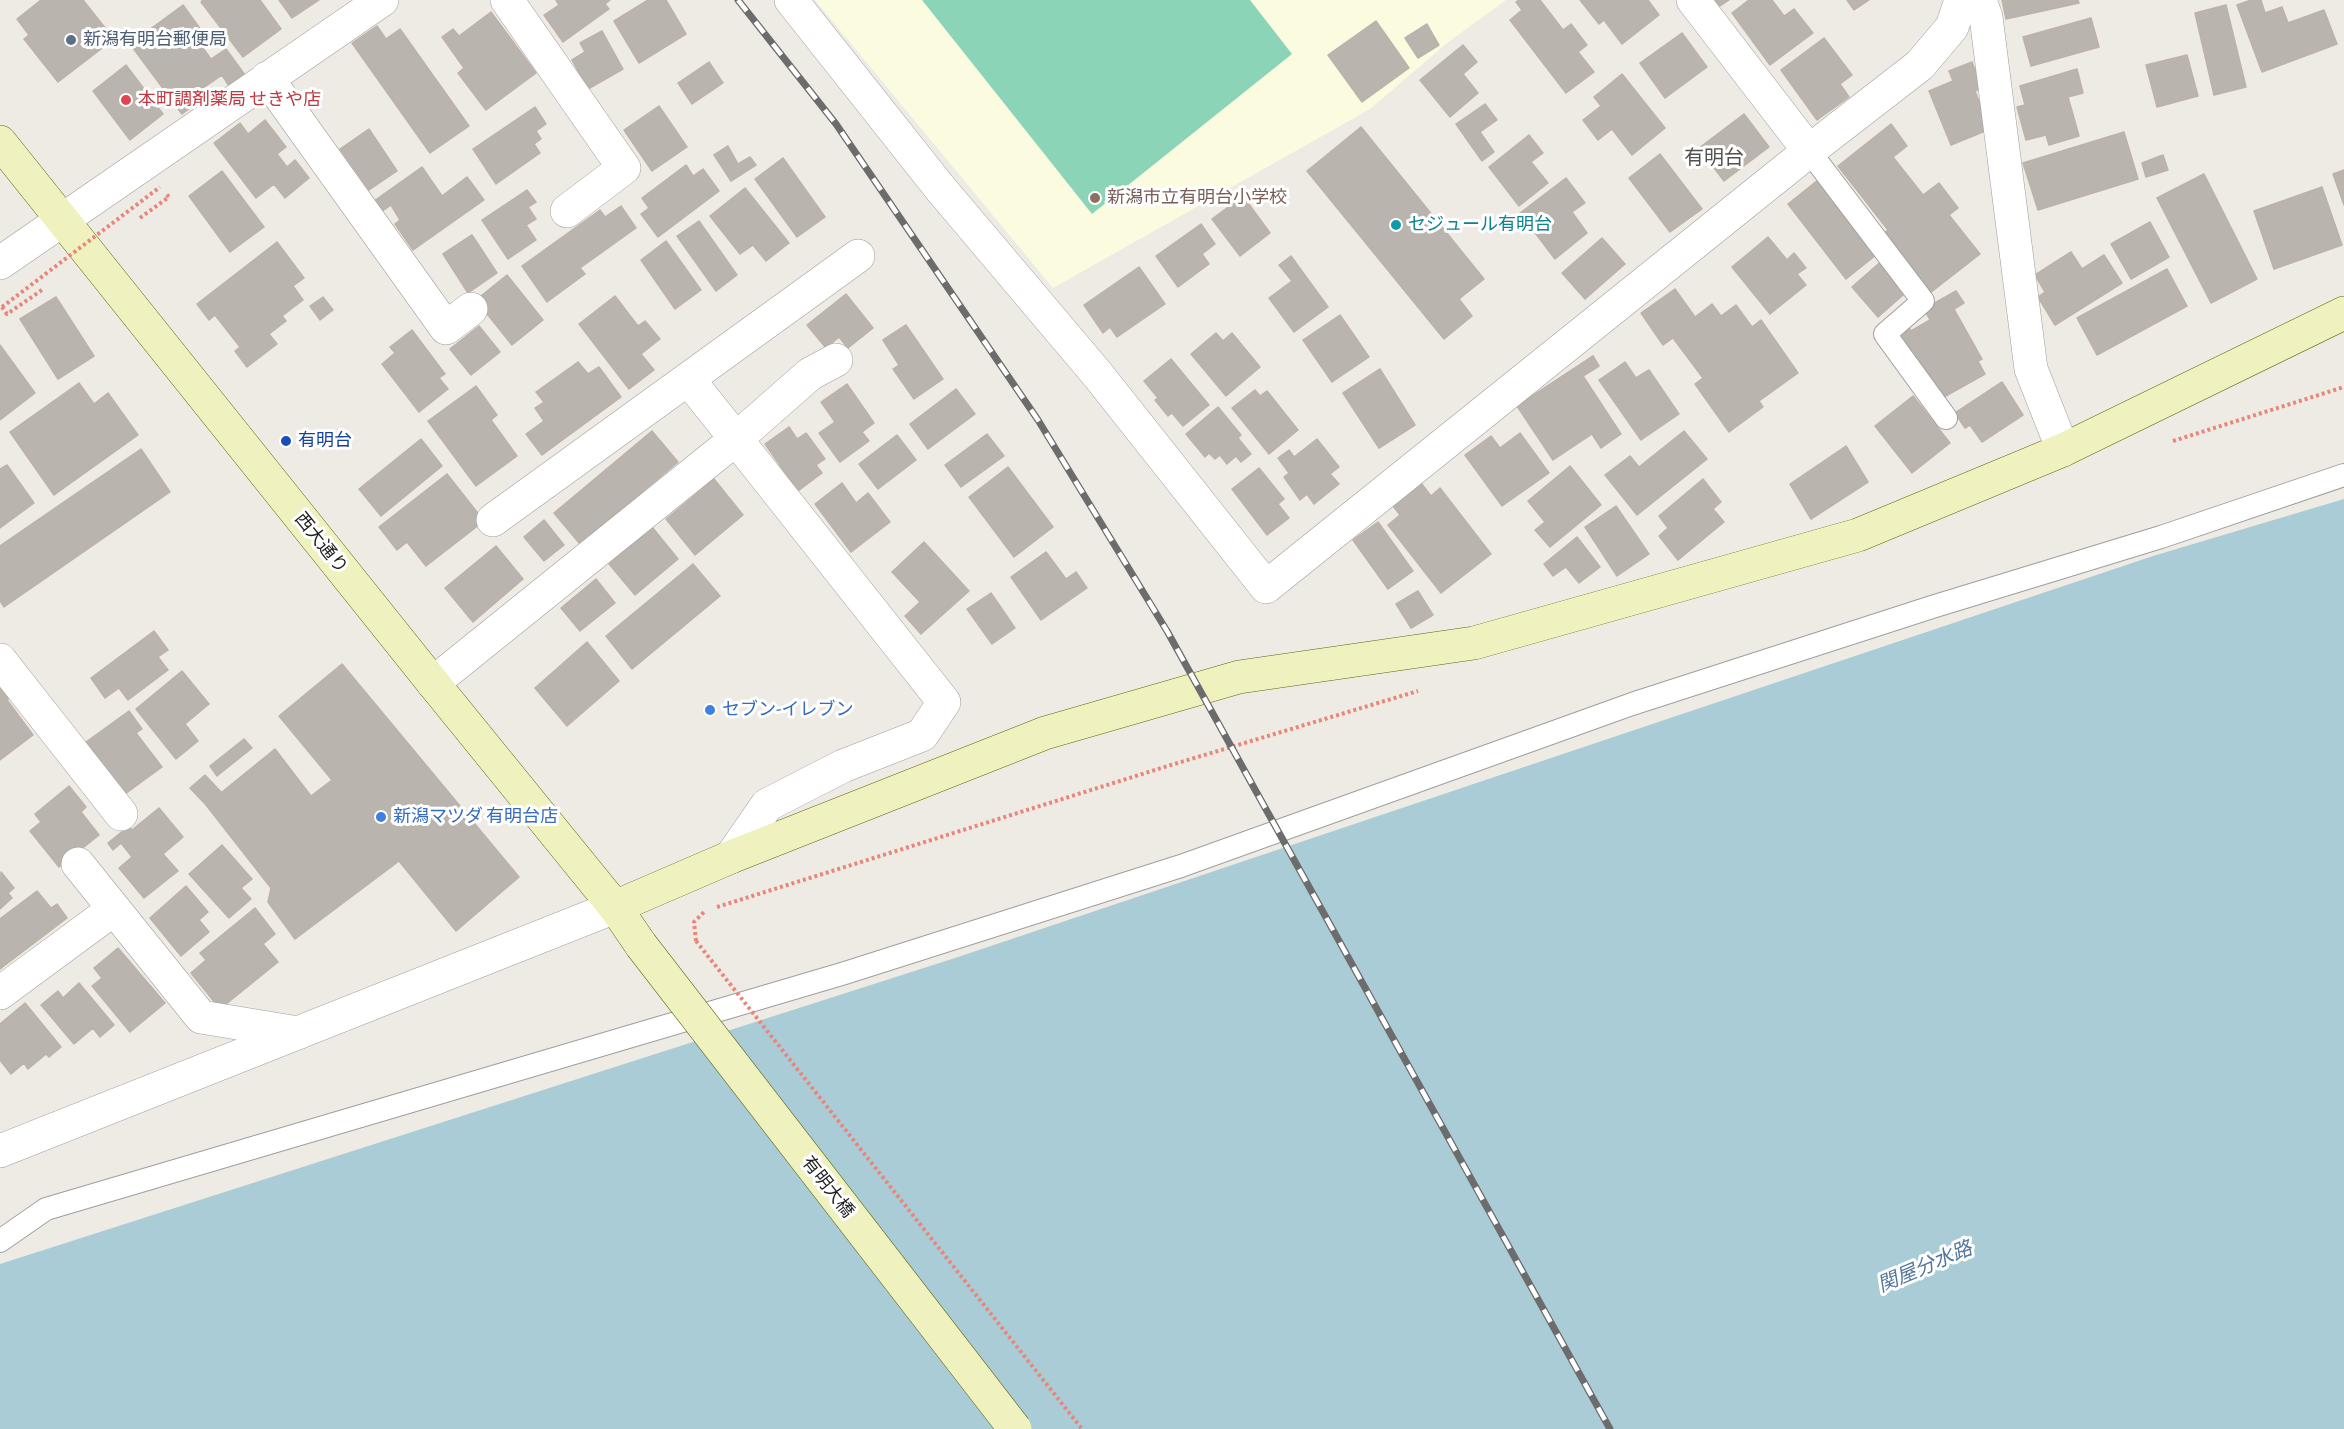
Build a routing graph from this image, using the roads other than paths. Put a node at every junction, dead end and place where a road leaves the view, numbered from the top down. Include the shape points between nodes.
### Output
1 (382, 0) edge
2 (507, 0) edge
3 (791, 0) edge
4 (1693, 0) edge
5 (1962, 0) edge
6 (1980, 0) edge
7 (267, 78) junction
8 (0, 142) edge
9 (1809, 151) junction
10 (567, 211) dead end
11 (62, 219) junction
12 (858, 256) dead end
13 (0, 263) edge
14 (471, 309) dead end
15 (2344, 313) edge
16 (836, 360) dead end
17 (688, 379) junction
18 (1946, 418) dead end
19 (736, 439) junction
20 (2063, 450) junction
21 (2344, 475) edge
22 (493, 520) dead end
23 (0, 660) edge
24 (433, 683) junction
25 (121, 814) dead end
26 (731, 857) junction
27 (78, 864) dead end
28 (615, 907) junction
29 (114, 909) junction
30 (641, 945) joint
31 (0, 993) edge
32 (300, 1033) junction
33 (7, 1152) edge
34 (0, 1241) edge
35 (1015, 1429) edge

1 - 7 street
2 - 10 street via 624,168
3 - 9 street via 1266,587
4 - 9 street
5 - 9 street via 1952,27 1920,65
6 - 20 street via 1986,17 2031,369
7 - 11 street
7 - 14 street via 446,328
8 - 11 street, 西大通り
9 - 18 lane via 1923,301 1885,334
11 - 13 street
11 - 24 street, 西大通り
12 - 17 street
15 - 20 street
16 - 19 street via 810,374
17 - 19 street
17 - 22 street
19 - 24 street
19 - 26 street via 944,702 922,735 843,766 767,805
20 - 26 street via 1858,535 1485,640 1239,677 1045,733
21 - 34 lane via 1632,704 1147,876 845,973 46,1209
23 - 25 street
24 - 28 street, 西大通り
26 - 28 street
27 - 29 street
28 - 30 street, 西大通り
28 - 32 street
29 - 31 street
29 - 32 street via 201,1017
30 - 35 street, 有明大橋, bridge
32 - 33 street

